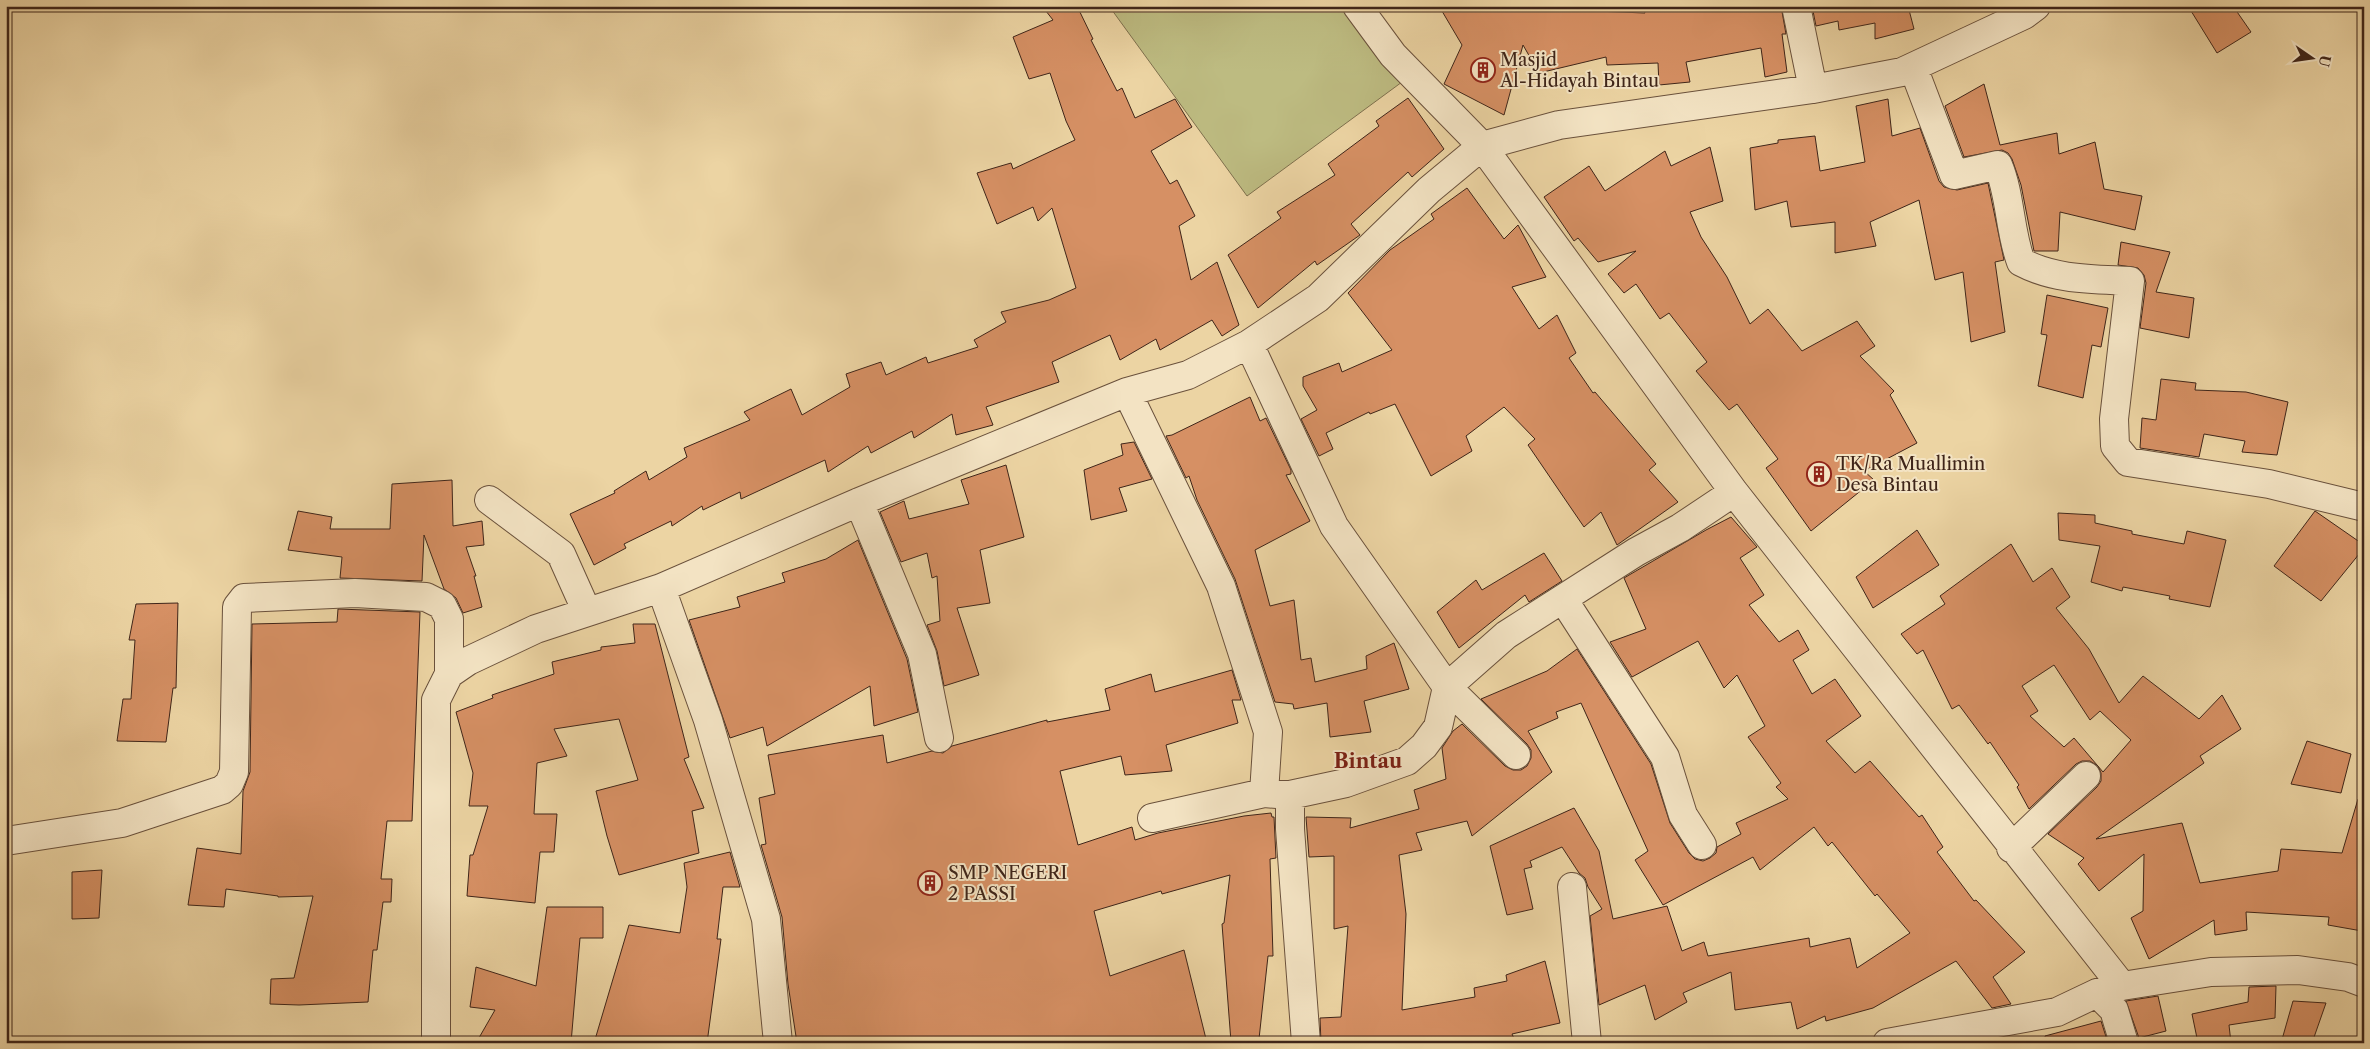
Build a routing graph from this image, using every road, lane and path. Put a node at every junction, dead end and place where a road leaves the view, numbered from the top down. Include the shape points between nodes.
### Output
1 (1357, 6) edge
2 (1796, 6) edge
3 (2036, 6) edge
4 (1913, 67) junction
5 (1813, 89) junction
6 (1482, 146) junction
7 (1249, 344) junction
8 (1126, 392) junction
9 (1734, 492) junction
10 (489, 500) dead end
11 (859, 502) junction
12 (2364, 507) edge
13 (661, 588) junction
14 (1563, 599) junction
15 (587, 612) junction
16 (448, 674) junction
17 (1447, 687) junction
18 (939, 738) dead end
19 (1516, 755) dead end
20 (2086, 776) dead end
21 (1277, 794) junction
22 (1152, 818) dead end
23 (6, 841) edge
24 (1702, 845) dead end
25 (2011, 848) junction
26 (1572, 887) dead end
27 (2364, 983) edge
28 (2110, 989) junction
29 (436, 1043) edge
30 (778, 1043) edge
31 (1306, 1043) edge
32 (1587, 1043) edge
33 (1887, 1043) edge
34 (2124, 1043) edge

1 - 6 street via 1393,55
2 - 5 street
3 - 4 street via 2024,15
4 - 5 street via 1902,72
4 - 12 street via 1954,175 1998,165 2006,183 2014,241 2021,262 2039,271 2078,279 2130,281 2114,419 2115,446 2128,462 2269,484
5 - 6 street via 1559,125
6 - 7 street via 1429,190 1318,298
6 - 9 street
7 - 8 street via 1188,375
7 - 17 street via 1334,526
8 - 11 street
8 - 21 street via 1221,586 1268,732
9 - 14 street
9 - 25 street
10 - 15 street via 560,554
11 - 13 street
11 - 18 street via 922,654
13 - 15 street
13 - 30 street via 708,720 766,920
14 - 17 street via 1506,636
14 - 24 street via 1665,757 1683,815
15 - 16 street via 536,630 468,661
16 - 23 street via 450,619 442,605 426,597 355,593 244,598 237,607 236,617 234,772 229,784 211,795 122,823
16 - 29 street via 436,700
17 - 19 street
17 - 21 street via 1438,727 1408,761 1346,783
20 - 25 street
21 - 22 street
21 - 31 street via 1290,829
25 - 28 street
26 - 32 street
27 - 28 street via 2348,977 2298,970 2211,972
28 - 33 street via 2057,1012
28 - 34 street

